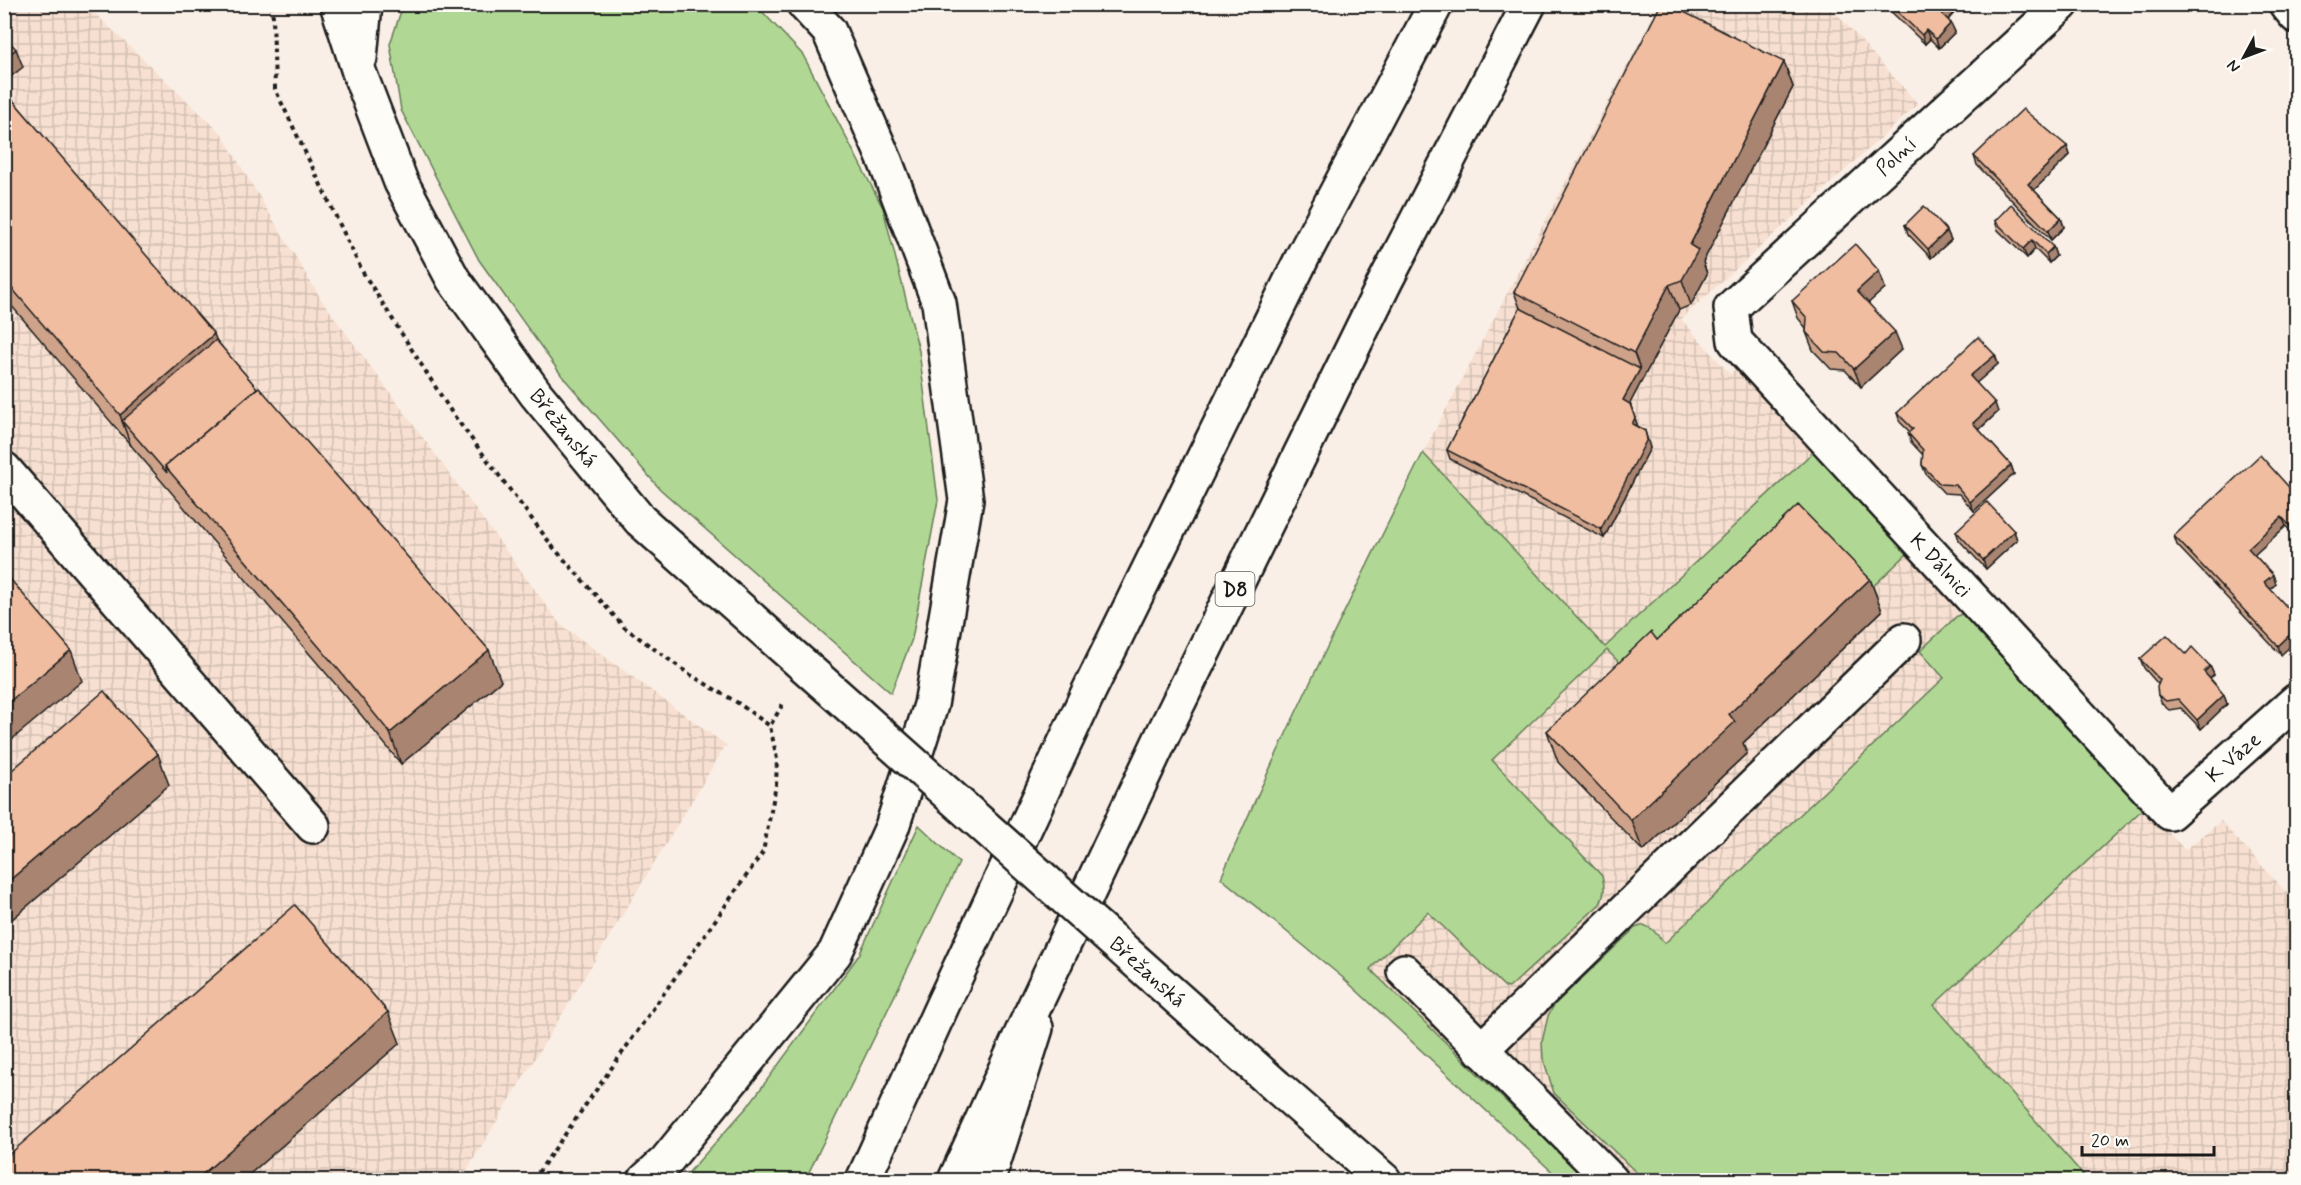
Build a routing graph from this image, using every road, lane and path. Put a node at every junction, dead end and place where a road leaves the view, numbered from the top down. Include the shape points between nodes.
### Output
1 (270, 4) edge
2 (337, 4) edge
3 (365, 4) edge
4 (804, 4) edge
5 (1436, 4) edge
6 (1529, 4) edge
7 (2062, 4) edge
8 (2286, 4) edge
9 (2296, 16) edge
10 (359, 72) junction
11 (1731, 308) joint
12 (4, 469) edge
13 (1904, 640) dead end
14 (786, 698) dead end
15 (2296, 702) edge
16 (770, 726) junction
17 (2170, 813) joint
18 (313, 825) dead end
19 (1059, 955) junction
20 (1404, 971) dead end
21 (1481, 1050) junction
22 (864, 1177) edge
23 (533, 1180) edge
24 (645, 1180) edge
25 (955, 1180) edge
26 (988, 1180) edge
27 (1384, 1180) edge
28 (1611, 1180) edge

1 - 16 path via 275,89 362,271 452,413 553,547 624,627
2 - 10 main road, Břežanská
3 - 10 main road
4 - 24 main road via 829,31 886,163 939,303 966,500 931,705 892,828 835,953 666,1161
5 - 22 main road via 1303,256 1094,681
6 - 19 main road, D8 via 1385,282
7 - 11 main road, Polní
8 - 9 main road
10 - 27 main road, Břežanská, bridge via 401,182 453,279 536,394 640,520
11 - 17 main road, K Dálnici via 1735,341
12 - 18 main road
13 - 21 main road
14 - 16 path
15 - 17 main road, K Váze
16 - 23 path via 777,759 776,785 763,852
19 - 25 main road, D8
19 - 26 main road
20 - 21 main road
21 - 28 main road

